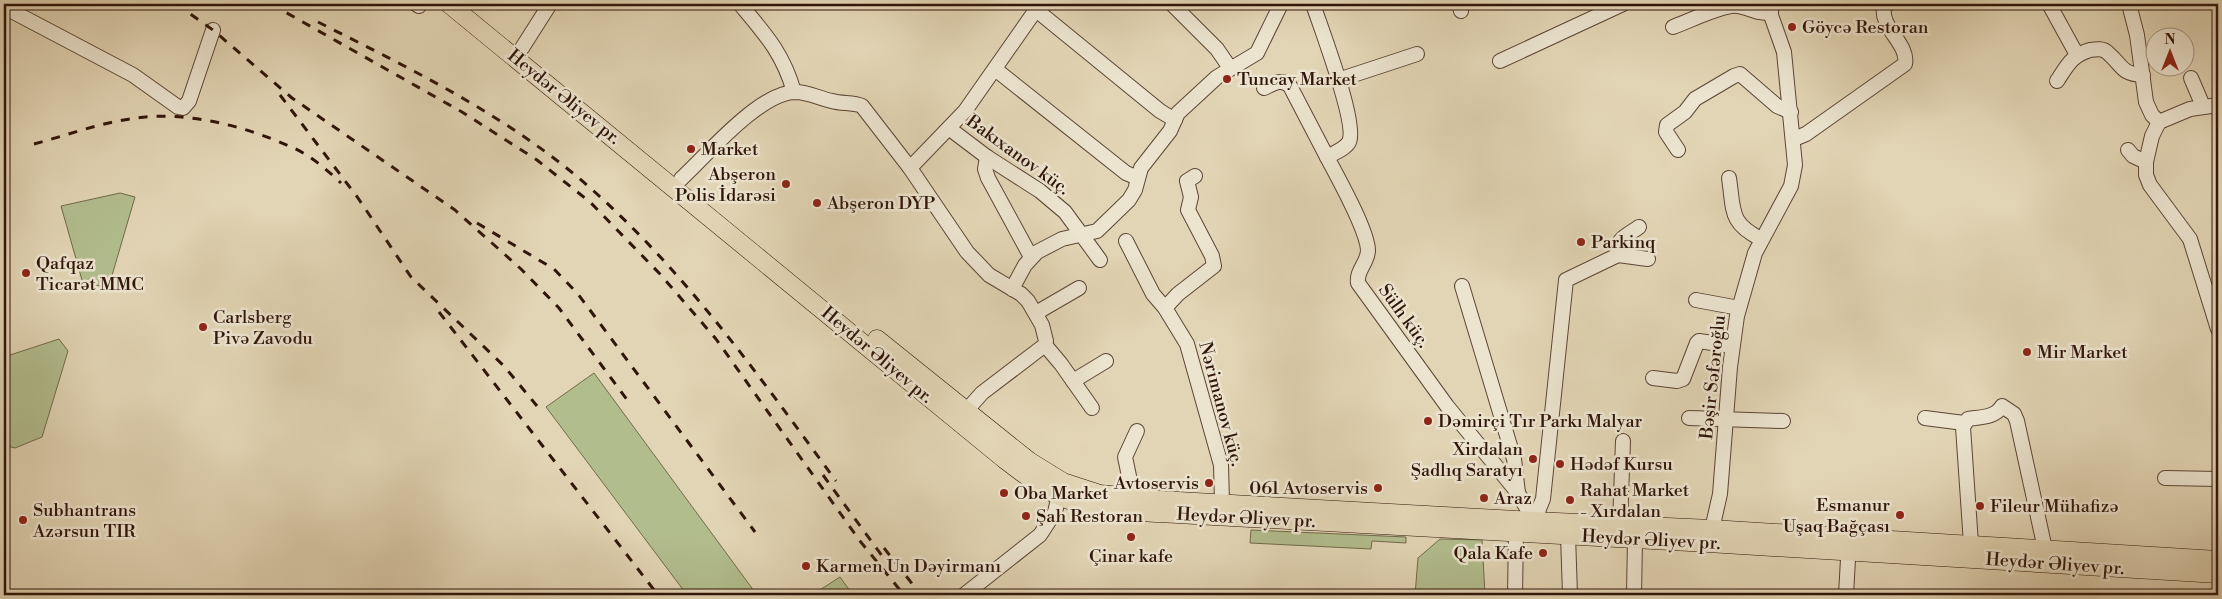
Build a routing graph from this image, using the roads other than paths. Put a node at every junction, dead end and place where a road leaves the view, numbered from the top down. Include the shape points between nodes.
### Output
1 (449, 4) edge
2 (466, 4) edge
3 (550, 4) edge
4 (740, 4) edge
5 (1172, 4) edge
6 (1281, 4) edge
7 (1313, 4) edge
8 (1623, 4) edge
9 (1888, 4) edge
10 (2049, 4) edge
11 (2129, 4) edge
12 (4, 7) edge
13 (1037, 7) edge
14 (1769, 8) edge
15 (20, 9) edge
16 (1601, 9) edge
17 (1673, 27) dead end
18 (213, 30) dead end
19 (522, 48) junction
20 (1417, 54) dead end
21 (2077, 55) junction
22 (1500, 61) dead end
23 (1230, 68) junction
24 (995, 69) junction
25 (2143, 74) junction
26 (2191, 78) dead end
27 (1338, 80) junction
28 (2057, 81) dead end
29 (1264, 88) dead end
30 (794, 92) junction
31 (2218, 105) edge
32 (2203, 106) junction
33 (1791, 112) junction
34 (1175, 120) junction
35 (2159, 122) junction
36 (950, 129) junction
37 (1794, 139) junction
38 (1678, 150) dead end
39 (2128, 150) dead end
40 (987, 157) junction
41 (1327, 158) junction
42 (2146, 162) junction
43 (910, 168) junction
44 (1195, 176) dead end
45 (1138, 178) junction
46 (1729, 178) dead end
47 (677, 183) junction
48 (1639, 227) dead end
49 (1083, 235) junction
50 (1761, 240) junction
51 (1126, 241) dead end
52 (1618, 255) junction
53 (1031, 257) junction
54 (1648, 259) dead end
55 (1100, 260) dead end
56 (1462, 286) dead end
57 (1078, 288) dead end
58 (1012, 289) junction
59 (1696, 300) dead end
60 (2215, 302) edge
61 (1165, 308) junction
62 (1739, 308) junction
63 (1036, 313) junction
64 (2218, 329) edge
65 (1045, 345) junction
66 (1732, 346) junction
67 (1106, 361) dead end
68 (1652, 378) dead end
69 (1073, 381) junction
70 (1092, 408) dead end
71 (966, 411) junction
72 (1689, 418) dead end
73 (1925, 418) dead end
74 (1726, 420) junction
75 (1784, 421) dead end
76 (1964, 422) junction
77 (1137, 431) dead end
78 (1623, 441) dead end
79 (2165, 478) dead end
80 (2218, 480) edge
81 (1518, 493) junction
82 (1058, 496) junction
83 (1130, 497) junction
84 (1222, 503) junction
85 (1620, 525) junction
86 (1528, 529) junction
87 (1568, 535) junction
88 (1710, 536) junction
89 (1635, 539) junction
90 (1971, 544) junction
91 (1849, 545) junction
92 (2045, 549) junction
93 (2218, 560) edge
94 (2218, 574) edge
95 (964, 595) edge
96 (1515, 595) edge
97 (1570, 595) edge
98 (1634, 595) edge
99 (1846, 595) edge

1 - 47 main road, Heydər Əliyev pr.
2 - 19 main road, Heydər Əliyev pr.
3 - 19 street
4 - 30 street via 776,48
5 - 23 street via 1217,49
6 - 23 street via 1260,50
7 - 27 street
8 - 16 street
9 - 37 street via 1884,7 1884,16 1904,54 1905,64 1806,134
10 - 21 street
11 - 25 street
12 - 15 street
13 - 24 street
13 - 34 street via 1160,111
14 - 17 street via 1760,13 1730,6
14 - 33 street, Bəşir Səfəroğlu via 1784,52
15 - 18 street via 133,75 182,108 189,101
16 - 22 street
19 - 47 main road, Heydər Əliyev pr.
20 - 27 street
21 - 25 street via 2102,49 2124,71
21 - 28 street
23 - 34 street via 1186,104
24 - 36 street
24 - 45 street via 1126,173
25 - 35 street via 2146,102
26 - 32 street
27 - 41 street via 1351,134 1345,147
29 - 41 street via 1279,81 1290,86
30 - 43 street via 862,106
30 - 47 street via 761,104
31 - 32 street
32 - 35 street
33 - 37 street, Bəşir Səfəroğlu
33 - 38 street via 1777,106 1740,74 1734,76 1695,99 1668,125 1666,132
34 - 45 street via 1141,168
35 - 42 street
36 - 40 street, Bakıxanov küç.
36 - 43 street
37 - 50 street, Bəşir Səfəroğlu via 1795,165 1791,186
39 - 42 street
40 - 49 street, Bakıxanov küç. via 1040,190 1065,212
40 - 53 street via 985,169 988,178
41 - 81 street, Sülh küç. via 1352,205 1366,242 1367,258 1357,278 1364,293 1447,406
42 - 60 street via 2150,185 2190,239
43 - 58 street via 967,252 989,275
44 - 61 street via 1187,181 1191,197 1188,210 1214,266
45 - 49 street via 1129,200 1101,227
46 - 50 street via 1738,224
47 - 71 main road, Heydər Əliyev pr.
47 - 82 main road, Heydər Əliyev pr. via 1004,459
48 - 52 street via 1620,240 1616,248
49 - 53 street via 1062,239
49 - 55 street, Bakıxanov küç.
50 - 62 street, Bəşir Səfəroğlu
51 - 61 street, Nərimanov küç. via 1153,294
52 - 54 street
52 - 86 street via 1566,280 1543,499
53 - 58 street
56 - 81 street via 1514,459
57 - 63 street
58 - 63 street via 1021,294
59 - 62 street
60 - 64 street
61 - 84 street, Nərimanov küç. via 1182,335 1194,368 1221,465
62 - 66 street, Bəşir Səfəroğlu
63 - 65 street via 1046,336
65 - 69 street
65 - 71 street via 982,393
66 - 68 street via 1699,341 1683,379
66 - 74 street, Bəşir Səfəroğlu
67 - 69 street
69 - 70 street
71 - 83 main road, Heydər Əliyev pr. via 1063,482 1100,494
72 - 74 street
73 - 76 street
74 - 75 street
74 - 88 street, Bəşir Səfəroğlu via 1720,494
76 - 90 street
76 - 92 street via 1991,416 2002,406 2014,414
77 - 83 street via 1125,457
78 - 85 street
79 - 80 street
81 - 86 street, Sülh küç.
82 - 86 main road, Heydər Əliyev pr. via 1096,507 1128,511
82 - 95 street via 1055,512 1040,536
83 - 84 main road, Heydər Əliyev pr.
84 - 86 main road, Heydər Əliyev pr.
85 - 86 main road, Heydər Əliyev pr.
85 - 88 main road, Heydər Əliyev pr.
86 - 87 main road, Heydər Əliyev pr.
86 - 96 street
87 - 89 main road, Heydər Əliyev pr.
87 - 97 street
88 - 89 main road, Heydər Əliyev pr.
88 - 91 main road, Heydər Əliyev pr.
89 - 98 street
90 - 91 main road, Heydər Əliyev pr.
90 - 92 main road, Heydər Əliyev pr.
91 - 94 main road, Heydər Əliyev pr.
91 - 99 street
92 - 93 main road, Heydər Əliyev pr.

